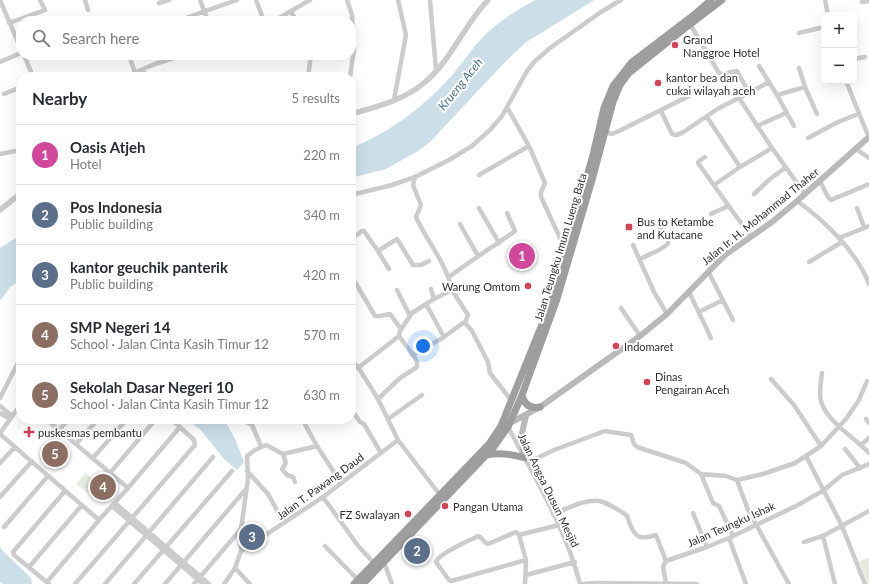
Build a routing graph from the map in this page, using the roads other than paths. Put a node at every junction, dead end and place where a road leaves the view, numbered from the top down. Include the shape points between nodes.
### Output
1 (0, 0) edge
2 (40, 0) edge
3 (84, 0) edge
4 (169, 0) edge
5 (200, 0) edge
6 (237, 0) edge
7 (256, 0) edge
8 (310, 0) edge
9 (347, 0) edge
10 (398, 0) edge
11 (430, 0) edge
12 (488, 0) edge
13 (620, 0) edge
14 (711, 0) edge
15 (722, 0) edge
16 (825, 0) edge
17 (869, 1) edge
18 (862, 2) dead end
19 (159, 3) dead end
20 (88, 10) dead end
21 (291, 11) junction
22 (204, 12) junction
23 (827, 12) edge
24 (28, 16) edge
25 (192, 16) edge
26 (206, 16) edge
27 (262, 16) edge
28 (282, 16) edge
29 (294, 16) edge
30 (352, 16) edge
31 (16, 20) edge
32 (9, 23) junction
33 (690, 24) junction
34 (821, 28) edge
35 (799, 33) dead end
36 (16, 38) edge
37 (16, 56) edge
38 (865, 57) dead end
39 (857, 58) edge
40 (26, 60) edge
41 (131, 60) edge
42 (169, 60) edge
43 (310, 60) edge
44 (352, 60) edge
45 (0, 62) edge
46 (759, 66) dead end
47 (799, 68) dead end
48 (144, 69) joint
49 (436, 70) junction
50 (31, 72) edge
51 (135, 72) edge
52 (137, 72) edge
53 (309, 72) edge
54 (351, 72) edge
55 (769, 82) junction
56 (847, 84) edge
57 (806, 87) junction
58 (16, 89) edge
59 (749, 93) junction
60 (4, 94) dead end
61 (777, 95) junction
62 (689, 96) dead end
63 (739, 98) junction
64 (394, 100) junction
65 (507, 107) junction
66 (661, 111) junction
67 (356, 112) edge
68 (786, 113) junction
69 (817, 114) dead end
70 (858, 114) junction
71 (707, 117) junction
72 (757, 126) junction
73 (794, 126) dead end
74 (602, 130) junction
75 (808, 138) dead end
76 (869, 138) edge
77 (528, 146) junction
78 (772, 148) junction
79 (856, 148) junction
80 (16, 151) edge
81 (0, 154) edge
82 (705, 157) dead end
83 (869, 158) edge
84 (740, 167) junction
85 (786, 168) junction
86 (479, 175) dead end
87 (415, 177) junction
88 (820, 181) junction
89 (869, 184) edge
90 (714, 185) junction
91 (356, 194) edge
92 (754, 194) dead end
93 (805, 194) junction
94 (16, 197) edge
95 (797, 201) junction
96 (728, 206) junction
97 (478, 208) dead end
98 (857, 208) dead end
99 (0, 210) edge
100 (507, 213) dead end
101 (711, 214) dead end
102 (460, 224) dead end
103 (867, 226) edge
104 (660, 228) dead end
105 (356, 235) edge
106 (751, 237) junction
107 (841, 240) junction
108 (499, 243) junction
109 (567, 245) junction
110 (633, 245) dead end
111 (378, 251) junction
112 (478, 256) junction
113 (640, 259) junction
114 (429, 261) dead end
115 (809, 262) dead end
116 (389, 269) dead end
117 (708, 271) junction
118 (449, 277) junction
119 (356, 284) edge
120 (869, 284) edge
121 (431, 289) dead end
122 (397, 290) dead end
123 (452, 290) junction
124 (689, 292) junction
125 (434, 299) junction
126 (723, 300) junction
127 (426, 304) junction
128 (622, 308) dead end
129 (699, 312) junction
130 (667, 314) junction
131 (410, 316) junction
132 (547, 318) junction
133 (733, 320) dead end
134 (465, 323) junction
135 (401, 329) junction
136 (399, 336) junction
137 (640, 336) junction
138 (444, 337) junction
139 (711, 338) dead end
140 (413, 355) junction
141 (356, 365) edge
142 (16, 367) edge
143 (358, 368) junction
144 (822, 373) dead end
145 (771, 379) dead end
146 (867, 381) dead end
147 (422, 395) dead end
148 (522, 395) junction
149 (0, 398) edge
150 (378, 399) junction
151 (511, 400) junction
152 (0, 406) edge
153 (540, 408) junction
154 (16, 411) edge
155 (0, 413) edge
156 (356, 416) edge
157 (526, 416) junction
158 (11, 418) junction
159 (388, 418) junction
160 (52, 424) edge
161 (64, 424) edge
162 (94, 424) edge
163 (123, 424) edge
164 (152, 424) edge
165 (177, 424) edge
166 (250, 424) edge
167 (305, 424) edge
168 (509, 425) junction
169 (840, 426) junction
170 (180, 427) junction
171 (59, 430) junction
172 (869, 438) edge
173 (398, 440) junction
174 (76, 444) junction
175 (261, 446) junction
176 (316, 446) junction
177 (821, 446) junction
178 (861, 446) junction
179 (15, 447) junction
180 (845, 449) dead end
181 (381, 453) junction
182 (869, 453) edge
183 (283, 454) junction
184 (486, 455) junction
185 (806, 456) junction
186 (213, 457) dead end
187 (93, 458) junction
188 (525, 459) junction
189 (32, 461) junction
190 (0, 464) edge
191 (869, 464) edge
192 (860, 468) junction
193 (232, 471) dead end
194 (247, 471) junction
195 (110, 473) junction
196 (701, 474) junction
197 (48, 476) junction
198 (737, 480) junction
199 (295, 482) dead end
200 (341, 483) junction
201 (128, 488) junction
202 (246, 489) junction
203 (65, 490) junction
204 (824, 490) junction
205 (440, 495) junction
206 (0, 497) edge
207 (324, 497) junction
208 (113, 504) junction
209 (82, 505) junction
210 (428, 511) junction
211 (869, 511) edge
212 (693, 513) dead end
213 (553, 514) junction
214 (131, 519) junction
215 (99, 520) junction
216 (284, 523) junction
217 (755, 524) junction
218 (559, 525) junction
219 (842, 526) junction
220 (4, 527) dead end
221 (241, 529) junction
222 (148, 534) junction
223 (519, 535) junction
224 (823, 536) junction
225 (731, 537) junction
226 (804, 542) dead end
227 (325, 546) dead end
228 (707, 547) junction
229 (164, 548) junction
230 (242, 551) junction
231 (526, 560) junction
232 (666, 561) junction
233 (384, 562) junction
234 (575, 562) junction
235 (374, 563) junction
236 (182, 564) junction
237 (29, 567) junction
238 (235, 568) junction
239 (526, 575) junction
240 (197, 580) edge
241 (48, 583) edge
242 (358, 583) edge
243 (622, 583) edge
244 (668, 583) edge
245 (75, 584) edge
246 (105, 584) edge
247 (134, 584) edge
248 (165, 584) edge
249 (203, 584) edge
250 (209, 584) edge
251 (224, 584) edge
252 (250, 584) edge
253 (392, 584) edge
254 (525, 584) edge
255 (582, 584) edge
256 (697, 584) edge
257 (746, 584) edge
258 (789, 584) edge
259 (836, 584) edge
260 (865, 584) edge

1 - 32 street
2 - 24 street via 45,10
3 - 20 street
4 - 19 street
5 - 22 street
6 - 22 street
7 - 27 street
8 - 21 street
9 - 30 street
10 - 64 street via 406,35
11 - 49 street
12 - 49 street
13 - 65 street via 568,35 534,62
14 - 74 highway, Jalan Teungku Imum Lueng Bata via 624,70 609,94
15 - 33 highway, Jalan Teungku Imum Lueng Bata
16 - 23 street
17 - 18 street
21 - 28 street
21 - 29 street
22 - 25 street
22 - 26 street
31 - 32 street
32 - 36 street
33 - 59 street via 718,73 737,70
33 - 74 highway, Jalan Teungku Imum Lueng Bata via 626,77 612,102
34 - 35 street
37 - 45 street
38 - 39 street
40 - 50 street
41 - 51 street
42 - 48 street
43 - 53 street
44 - 54 street
46 - 55 street
47 - 57 street
48 - 52 street
49 - 64 street via 425,83
55 - 59 street
55 - 61 street
56 - 70 street
57 - 61 street
57 - 69 street
58 - 60 street
59 - 63 street
61 - 68 street
62 - 66 street
63 - 71 street
63 - 72 street
64 - 67 street
65 - 77 street
65 - 87 street via 490,130 472,146
66 - 71 street via 674,135 682,133
66 - 74 street via 612,134
68 - 72 street
68 - 73 street
70 - 75 street
70 - 76 street
71 - 84 street
72 - 78 street
74 - 109 highway, Jalan Teungku Imum Lueng Bata
74 - 132 highway, Jalan Teungku Imum Lueng Bata via 557,299
76 - 79 main road, Jalan Ir. H. Mohammad Thaher
77 - 86 street
77 - 109 street via 545,183 541,197 561,240
78 - 84 street
78 - 85 street
79 - 83 street
79 - 88 main road, Jalan Ir. H. Mohammad Thaher
80 - 81 street
82 - 90 street via 698,163
84 - 90 street
85 - 92 street
85 - 93 street
87 - 91 street
87 - 118 street via 413,185 421,205 416,217
88 - 89 street via 831,200
88 - 93 main road, Jalan Ir. H. Mohammad Thaher
90 - 96 street
93 - 95 main road, Jalan Ir. H. Mohammad Thaher
94 - 99 street
95 - 106 main road, Jalan Ir. H. Mohammad Thaher
95 - 107 street via 816,215
96 - 101 street
96 - 106 street
97 - 108 street
98 - 103 street
100 - 108 street via 515,231
102 - 112 street
103 - 107 street
104 - 113 street via 668,244
105 - 111 street via 364,231
106 - 117 main road, Jalan Ir. H. Mohammad Thaher via 725,255
107 - 115 street
107 - 120 street via 865,273
108 - 112 street
109 - 132 highway, Jalan Teungku Imum Lueng Bata
110 - 113 street
111 - 114 street via 397,239 413,265
111 - 116 street
112 - 118 street
113 - 130 street
117 - 124 main road, Jalan Ir. H. Mohammad Thaher
117 - 126 street
118 - 123 street
119 - 135 street via 375,316 390,314
121 - 125 street
122 - 131 street
123 - 125 street
123 - 134 street via 468,315
124 - 129 street
124 - 130 main road, Jalan Ir. H. Mohammad Thaher
125 - 127 street
126 - 129 street
126 - 133 street
127 - 131 street via 414,310
127 - 138 street
128 - 137 street
129 - 139 street
130 - 137 main road, Jalan Ir. H. Mohammad Thaher
131 - 135 street
132 - 148 highway, Jalan Teungku Imum Lueng Bata
132 - 151 highway, Jalan Teungku Imum Lueng Bata
134 - 138 street
134 - 151 street via 488,362 490,373
135 - 136 street
136 - 140 street
136 - 143 street
137 - 153 main road, Jalan Ir. H. Mohammad Thaher
138 - 140 street
140 - 150 street via 417,367 400,378
141 - 143 street
142 - 149 street
143 - 150 street
144 - 169 street via 822,403
145 - 177 street via 794,405
146 - 169 street via 855,406
147 - 159 street
148 - 153 highway via 526,404
148 - 168 highway, Jalan Teungku Imum Lueng Bata
150 - 159 street
151 - 205 highway, Jalan Teungku Imum Lueng Bata via 501,426 489,444
152 - 158 street
153 - 157 main road, Jalan Ir. H. Mohammad Thaher
154 - 158 street
155 - 158 street
156 - 181 street via 364,424
157 - 168 main road, Jalan Ir. H. Mohammad Thaher
157 - 188 main road via 522,433
158 - 179 street via 1,434
159 - 173 street
160 - 171 street
161 - 171 street
162 - 174 street
163 - 187 street
164 - 195 street
165 - 170 street
166 - 175 street
167 - 176 street
168 - 184 highway, Jalan Teungku Imum Lueng Bata
168 - 188 street, Jalan Angsa Dusun Mesjid
169 - 177 street
169 - 178 street
170 - 201 street
170 - 214 street via 194,440 195,445
171 - 174 street
172 - 178 street
173 - 181 street, Jalan T. Pawang Daud
173 - 205 street
174 - 187 street
175 - 183 street via 268,445
175 - 194 street via 247,456
176 - 183 street
176 - 200 street
177 - 185 street
178 - 182 street
179 - 189 street
179 - 190 street
180 - 192 street
181 - 200 street, Jalan T. Pawang Daud
183 - 199 street via 286,463 282,469 293,477
184 - 188 highway via 504,454
184 - 210 highway, Jalan Teungku Imum Lueng Bata
185 - 198 street via 779,469
185 - 204 street
186 - 222 street
187 - 195 street
188 - 196 street via 605,431 631,435 637,447 686,463
188 - 213 street, Jalan Angsa Dusun Mesjid
189 - 197 street
189 - 206 street
191 - 192 street, Jalan Teungku Ishak
192 - 204 street, Jalan Teungku Ishak via 841,476
193 - 229 street
194 - 202 street
194 - 216 street via 268,494
195 - 201 street
196 - 198 street via 726,476
196 - 225 street
197 - 203 street
197 - 220 street
198 - 217 street
200 - 207 street, Jalan T. Pawang Daud
201 - 208 street
202 - 221 street
202 - 236 street
203 - 209 street
203 - 237 street via 14,550 14,555
204 - 217 street, Jalan Teungku Ishak
204 - 219 street
205 - 210 highway, Jalan Teungku Imum Lueng Bata
207 - 216 street, Jalan T. Pawang Daud
207 - 235 street via 359,547
208 - 214 street
208 - 215 street
209 - 215 street
209 - 237 street
210 - 233 highway, Jalan Teungku Imum Lueng Bata
210 - 235 highway, Jalan Teungku Imum Lueng Bata
211 - 219 street
212 - 228 street
213 - 218 street, Jalan Angsa Dusun Mesjid
213 - 232 street via 586,502 607,503 626,515 636,535 644,538 656,535
214 - 222 street
214 - 245 street
215 - 241 street
216 - 230 street, Jalan T. Pawang Daud
217 - 225 street, Jalan Teungku Ishak
217 - 258 street
218 - 223 street
218 - 234 street, Jalan Angsa Dusun Mesjid
219 - 224 street
219 - 260 street
221 - 230 street
221 - 240 street
222 - 229 street
222 - 246 street
223 - 231 street
223 - 231 street via 514,532 488,544 478,536 438,558 437,564 451,581
224 - 226 street
224 - 259 street
225 - 228 street, Jalan Teungku Ishak
225 - 257 street
227 - 242 street
228 - 232 street, Jalan Teungku Ishak
229 - 236 street
229 - 247 street
230 - 238 street
231 - 239 street
232 - 244 street via 663,567
233 - 242 highway, Jalan Teungku Imum Lueng Bata
233 - 253 street
234 - 239 street
234 - 255 street, Jalan Angsa Dusun Mesjid
235 - 242 highway, Jalan Teungku Imum Lueng Bata
236 - 240 street
236 - 248 street
237 - 241 street
238 - 251 street
238 - 252 street
239 - 254 street
240 - 249 street
240 - 250 street
243 - 244 street
243 - 255 street
244 - 256 street

